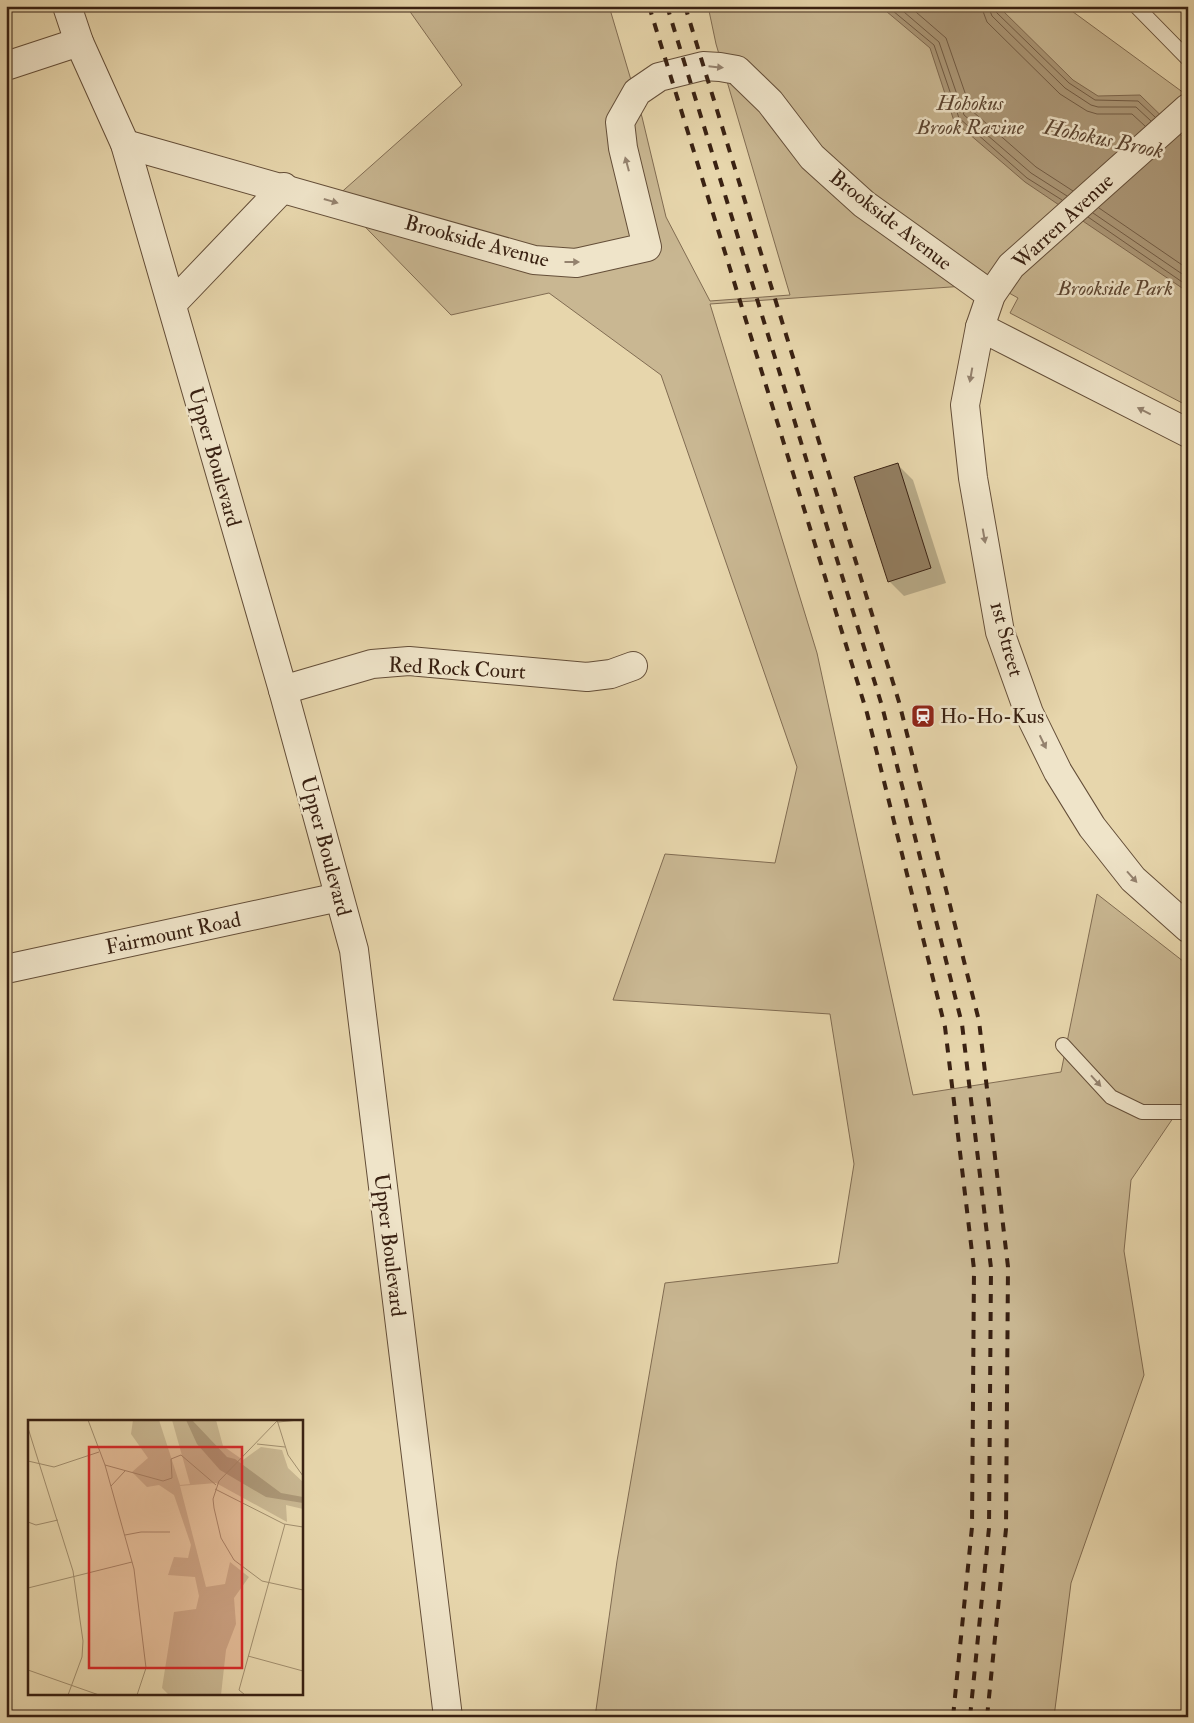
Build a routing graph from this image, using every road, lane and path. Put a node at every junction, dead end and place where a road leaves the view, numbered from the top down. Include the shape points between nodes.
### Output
1 (67, 6) edge
2 (1136, 6) edge
3 (79, 42) junction
4 (1188, 59) edge
5 (6, 66) edge
6 (1187, 110) edge
7 (125, 144) junction
8 (284, 188) junction
9 (991, 295) junction
10 (172, 303) junction
11 (980, 327) junction
12 (1188, 433) edge
13 (633, 666) dead end
14 (283, 690) junction
15 (339, 897) junction
16 (1188, 928) edge
17 (6, 969) edge
18 (1063, 1045) dead end
19 (1188, 1112) edge
20 (448, 1717) edge

1 - 3 street, Upper Boulevard
2 - 4 lane
3 - 5 street
3 - 7 street, Upper Boulevard
6 - 9 street, Warren Avenue via 1030,248 1011,266
7 - 8 street, Brookside Avenue
7 - 10 street, Upper Boulevard
8 -> 9 street, Brookside Avenue via 534,260 576,264 647,247 623,148 620,122 637,92 659,77 695,67 720,67 737,70 770,102 812,157 864,204
8 - 10 street
9 - 11 street, Warren Avenue
10 - 14 street, Upper Boulevard
12 -> 11 street
11 -> 16 street, 1st Street via 965,405 973,478 1000,632 1029,713 1058,772 1092,827 1133,879
13 - 14 street, Red Rock Court via 611,674 586,677 409,661 372,664
14 - 15 street, Upper Boulevard
15 - 17 street, Fairmount Road
15 - 20 street, Upper Boulevard via 354,950
18 -> 19 lane via 1111,1097 1142,1112

